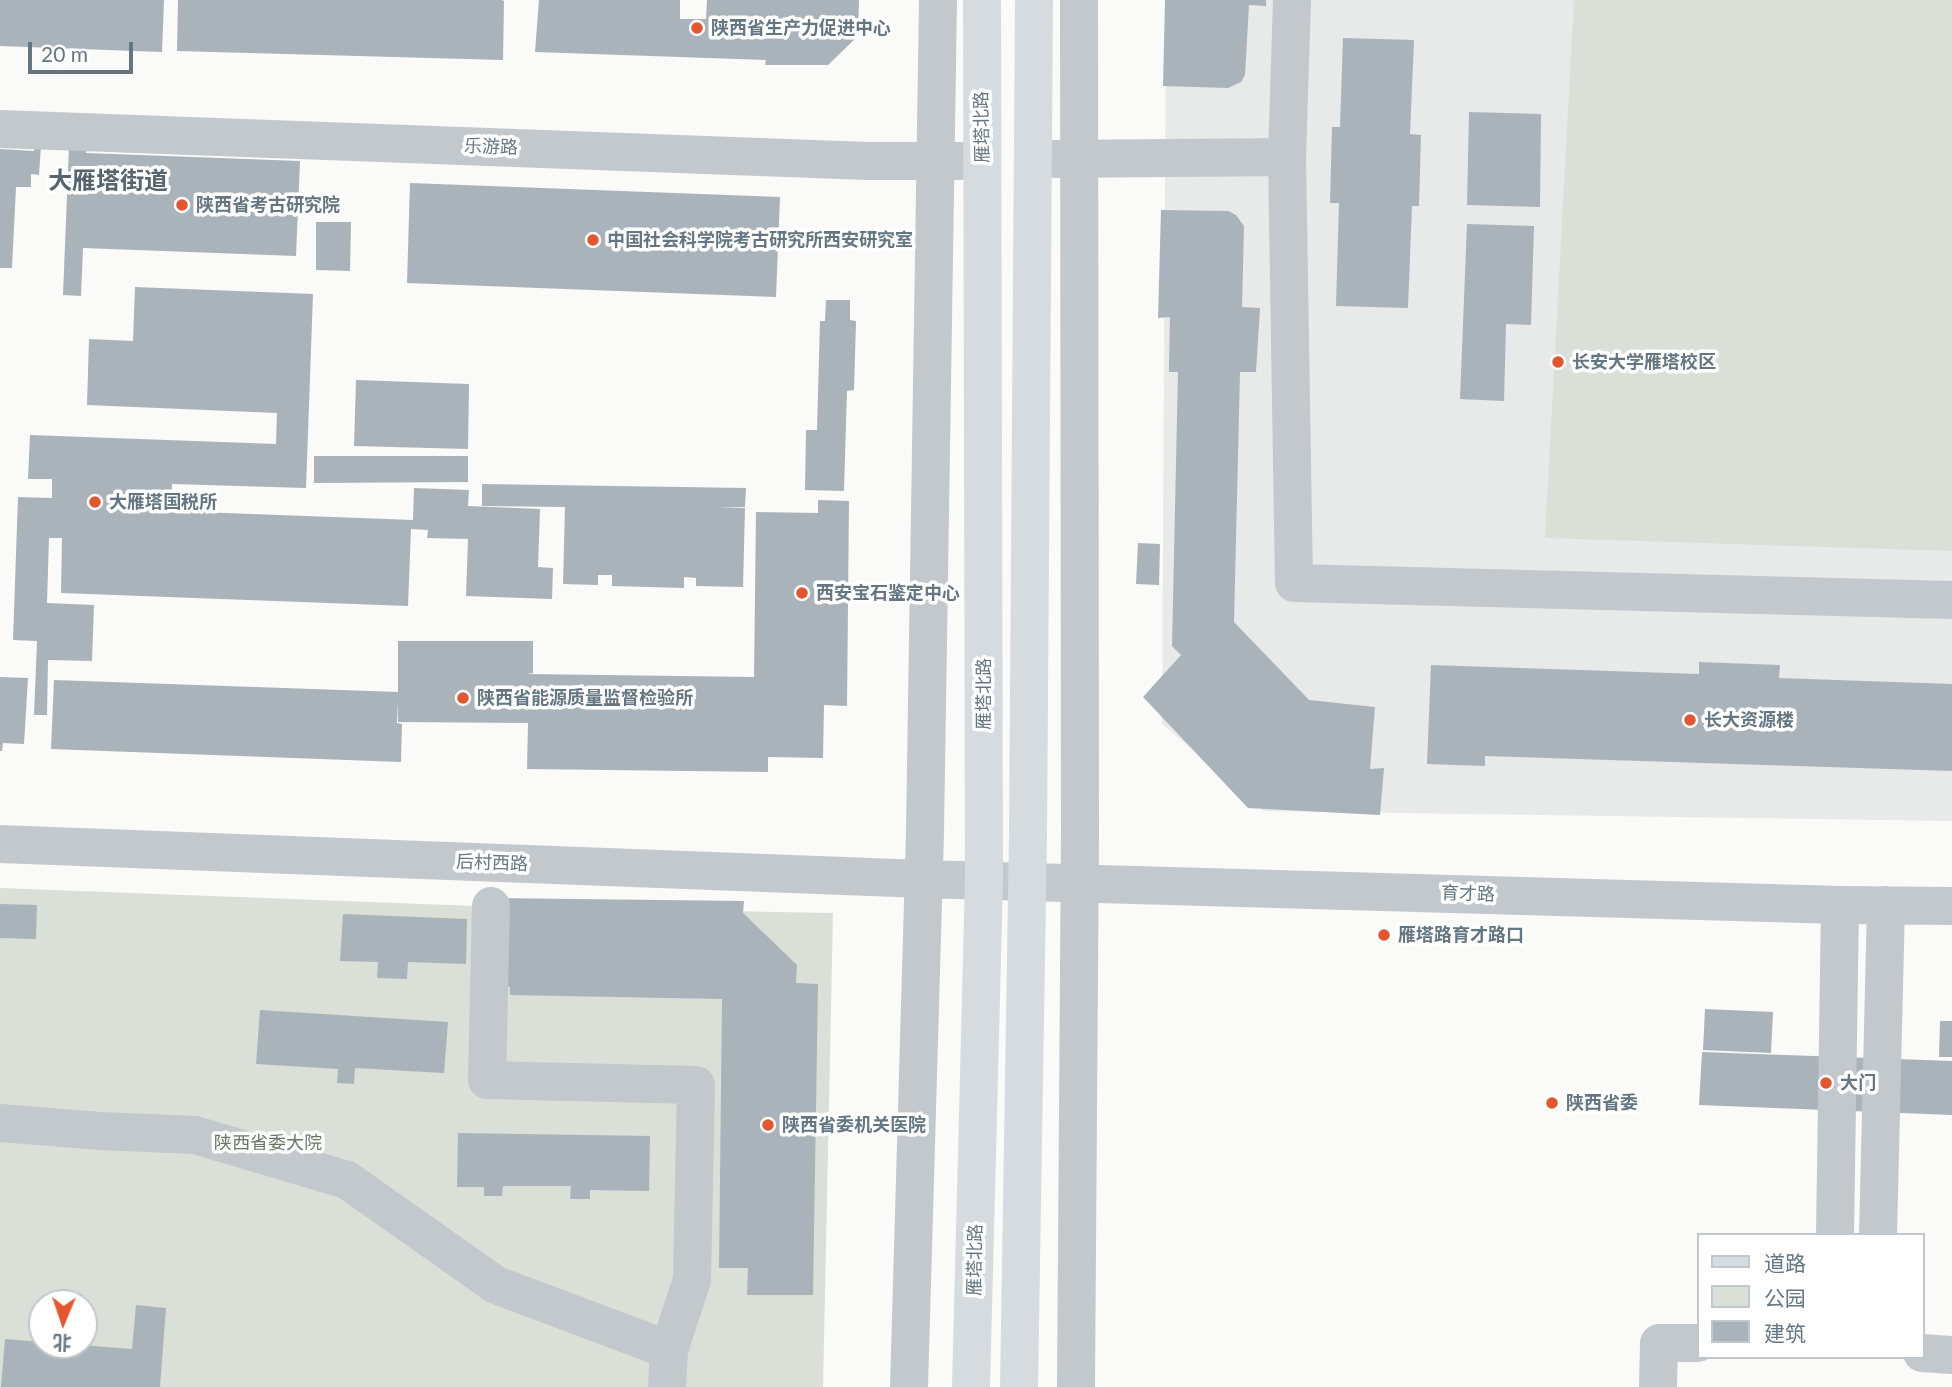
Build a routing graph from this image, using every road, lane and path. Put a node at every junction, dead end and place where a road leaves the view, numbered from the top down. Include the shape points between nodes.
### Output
1 (938, 0) edge
2 (982, 0) edge
3 (1034, 0) edge
4 (1079, 0) edge
5 (1292, 0) edge
6 (0, 129) edge
7 (1287, 157) junction
8 (1079, 159) junction
9 (1032, 160) junction
10 (935, 161) junction
11 (983, 161) junction
12 (1952, 600) edge
13 (0, 844) edge
14 (923, 879) junction
15 (984, 880) junction
16 (1027, 881) junction
17 (1079, 882) junction
18 (1840, 905) junction
19 (1886, 905) junction
20 (491, 906) dead end
21 (1952, 906) edge
22 (0, 1123) edge
23 (1835, 1233) edge
24 (1878, 1233) edge
25 (1696, 1343) edge
26 (1924, 1353) edge
27 (1952, 1355) edge
28 (668, 1369) edge
29 (909, 1387) edge
30 (971, 1387) edge
31 (1018, 1387) edge
32 (1076, 1387) edge
33 (1658, 1387) edge

1 - 10 street
2 - 11 main road, 雁塔北路
3 - 9 main road
4 - 8 street
5 - 7 street
6 - 10 street, 乐游路
7 - 8 street
7 - 12 street via 1294,583
8 - 9 street
8 - 17 street
9 - 16 main road
10 - 11 street, 乐游路
10 - 14 street
11 - 15 main road, 雁塔北路
13 - 14 street, 后村西路
14 - 15 street, 后村西路
14 - 29 street
15 - 16 street, 育才路
15 - 30 main road, 雁塔北路
16 - 17 street, 育才路
16 - 31 main road
17 - 18 street, 育才路
17 - 32 street
18 - 19 street, 育才路
18 - 23 street
19 - 21 street, 育才路
19 - 24 street
20 - 28 street via 488,1080 696,1085 692,1280
22 - 28 street via 195,1135 347,1180 496,1286
25 - 33 street via 1659,1343
26 - 27 street

